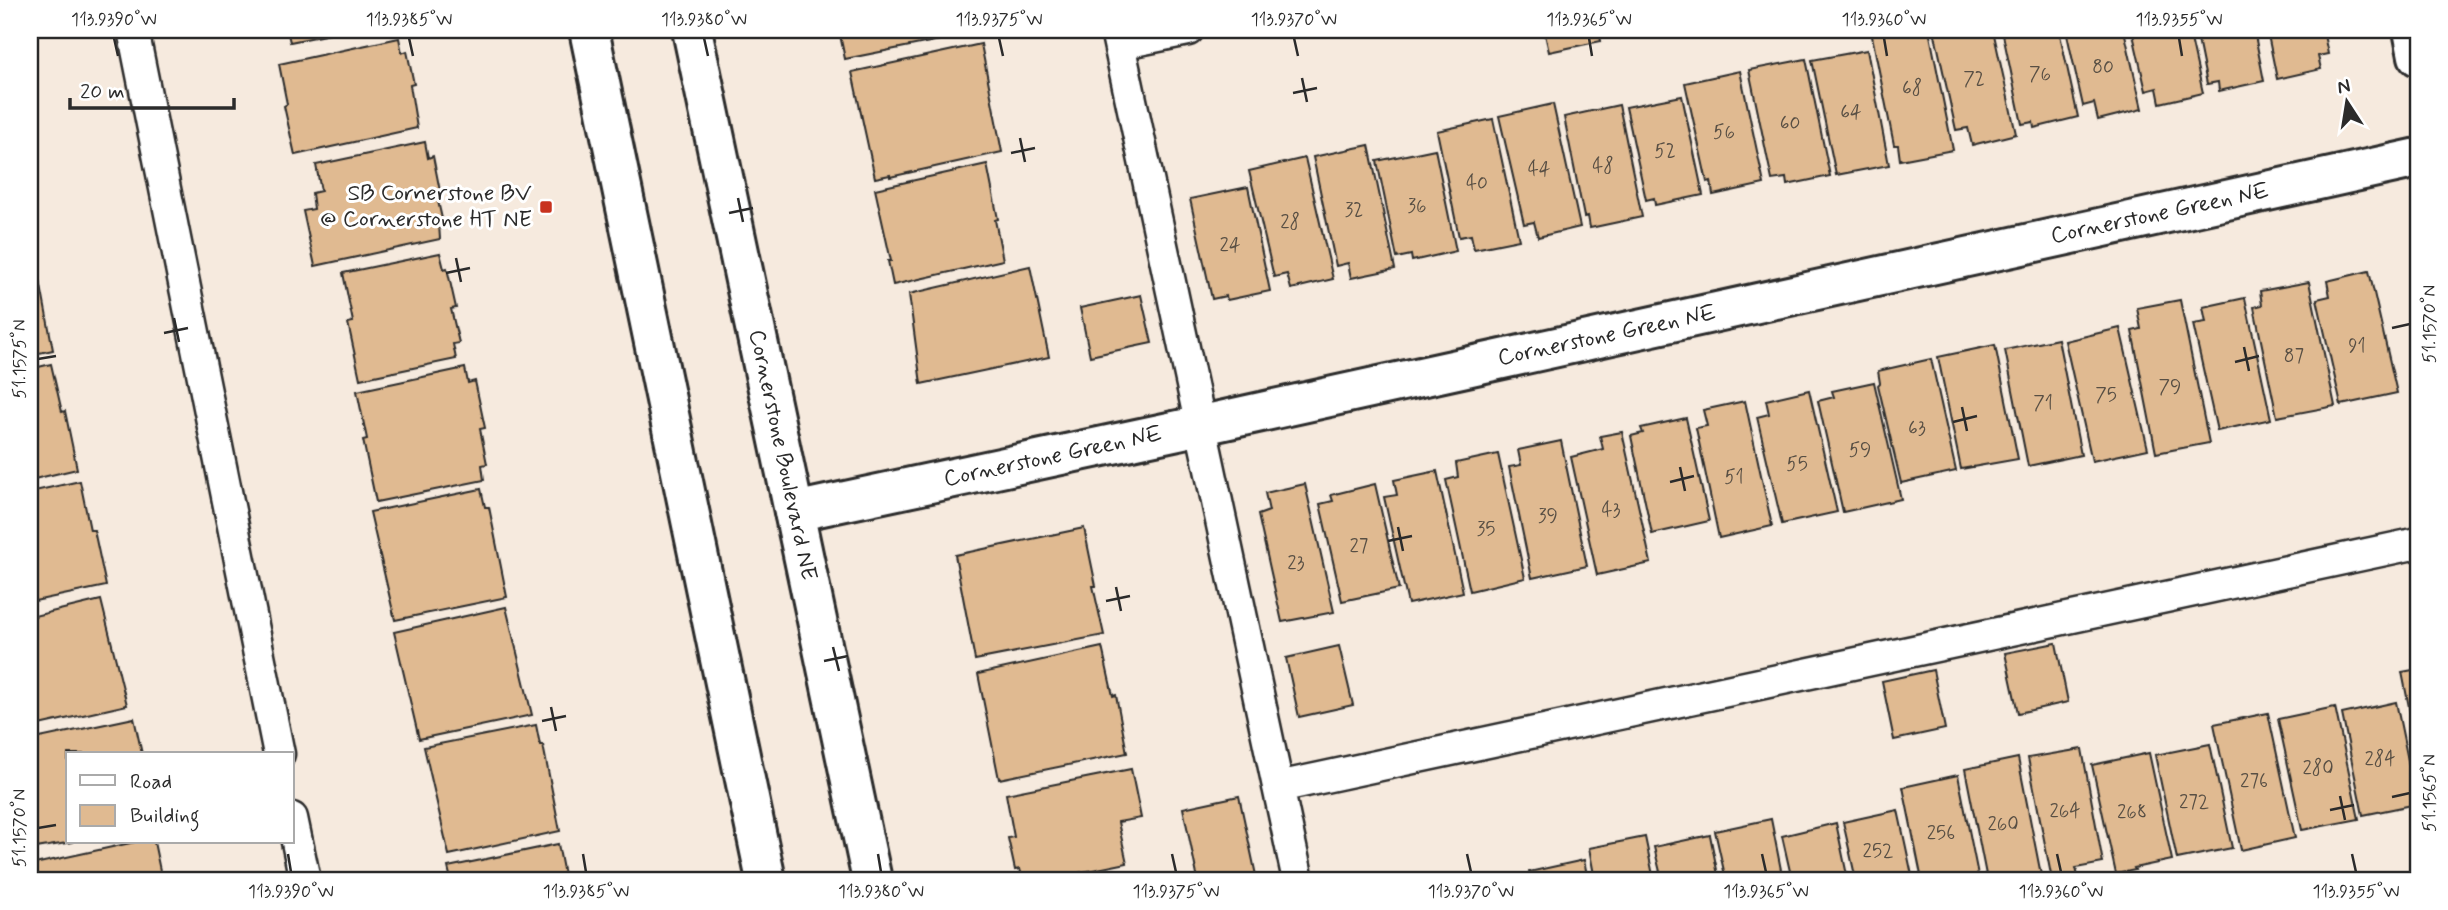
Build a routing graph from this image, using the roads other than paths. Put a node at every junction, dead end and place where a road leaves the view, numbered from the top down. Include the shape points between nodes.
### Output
1 (133, 30) edge
2 (589, 30) edge
3 (692, 30) edge
4 (1188, 30) edge
5 (2413, 30) edge
6 (1118, 37) edge
7 (2418, 56) edge
8 (2418, 158) edge
9 (1202, 425) junction
10 (794, 512) junction
11 (2418, 543) edge
12 (279, 752) edge
13 (1278, 787) junction
14 (294, 828) edge
15 (305, 880) edge
16 (766, 880) edge
17 (872, 880) edge
18 (1298, 880) edge

1 - 12 lane
2 - 16 street
3 - 10 street, Cornerstone Boulevard NE
4 - 6 lane
5 - 7 street
6 - 9 lane
8 - 9 street, Cornerstone Green NE
9 - 10 street, Cornerstone Green NE
9 - 13 lane
10 - 17 street, Cornerstone Boulevard NE
11 - 13 lane
13 - 18 lane
14 - 15 lane

